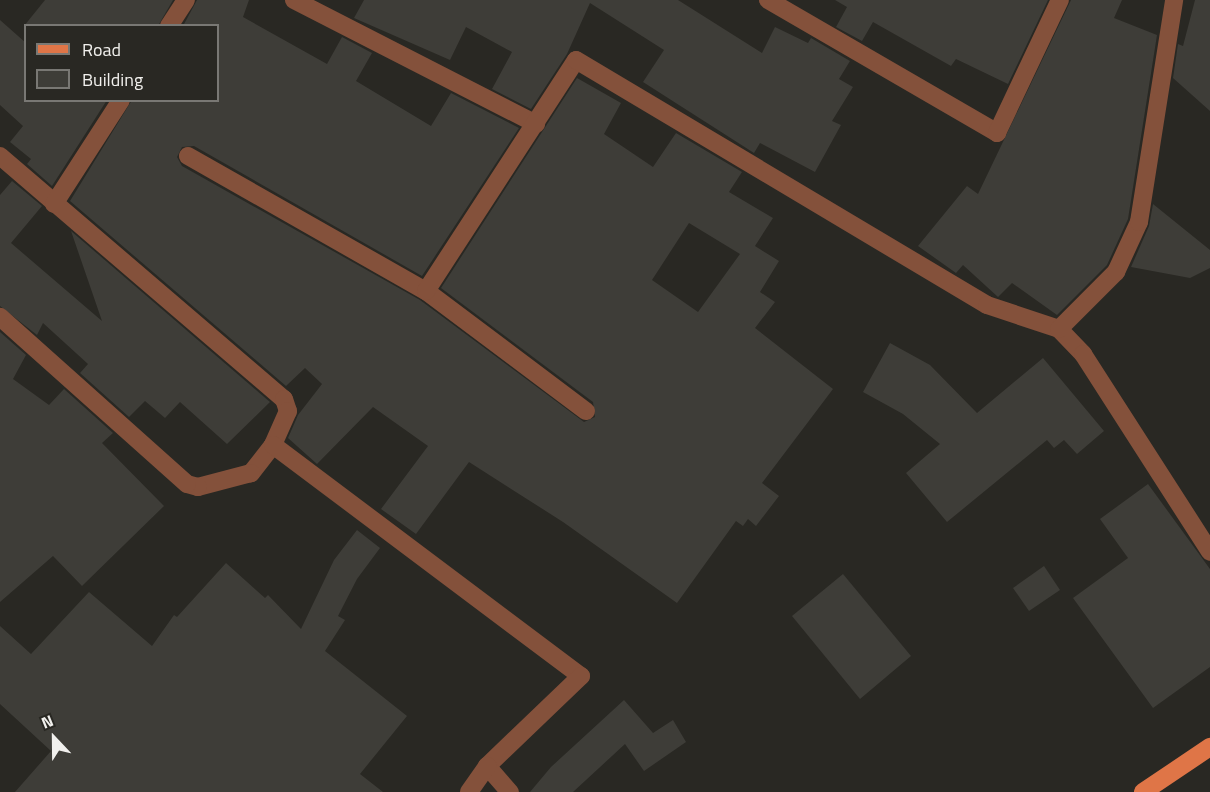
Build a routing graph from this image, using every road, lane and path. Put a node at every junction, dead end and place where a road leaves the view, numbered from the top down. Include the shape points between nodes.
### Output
1 (186, 0) edge
2 (294, 0) edge
3 (768, 0) edge
4 (1060, 0) edge
5 (1174, 0) edge
6 (170, 24) edge
7 (120, 102) edge
8 (536, 124) junction
9 (0, 156) edge
10 (188, 156) dead end
11 (54, 204) junction
12 (426, 291) junction
13 (0, 317) edge
14 (1059, 329) junction
15 (586, 411) dead end
16 (273, 445) junction
17 (1210, 552) edge
18 (1210, 747) edge
19 (487, 766) junction
20 (469, 792) edge
21 (510, 792) edge
22 (1143, 792) edge

1 - 6 street
2 - 8 street
3 - 4 street via 997,133
5 - 14 street via 1139,222 1116,272
7 - 11 street
8 - 12 street
8 - 14 street via 576,60 987,305
9 - 11 street
10 - 12 street
11 - 16 street via 284,399 288,411
12 - 15 street
13 - 16 street via 187,484 198,487 250,473
14 - 17 street via 1083,354
16 - 19 street via 581,676
18 - 22 main road
19 - 20 street
19 - 21 street

